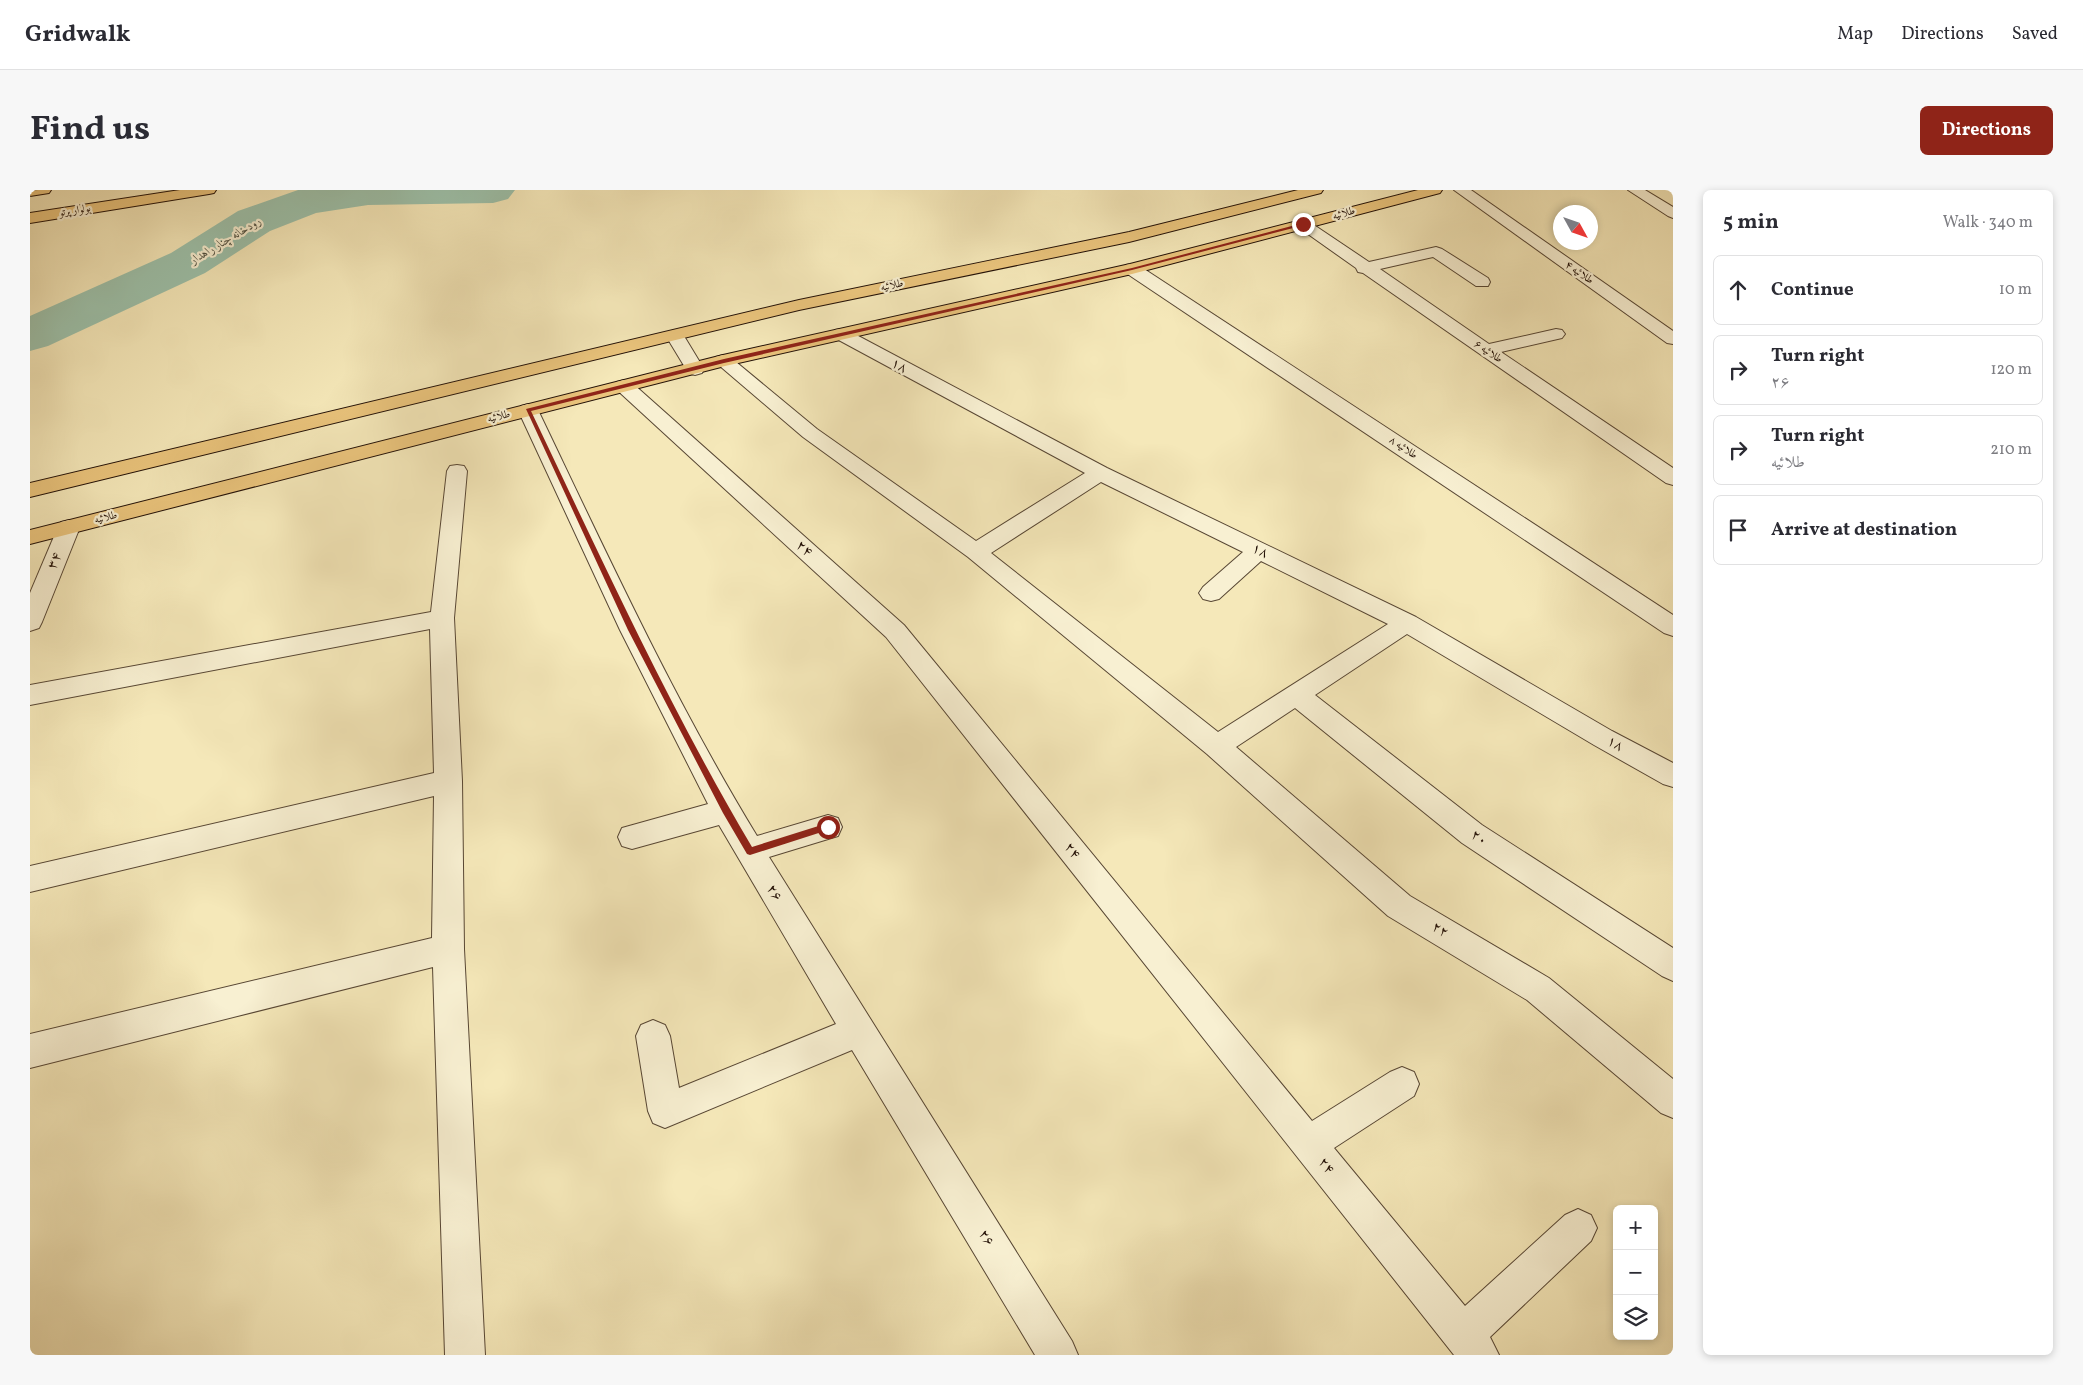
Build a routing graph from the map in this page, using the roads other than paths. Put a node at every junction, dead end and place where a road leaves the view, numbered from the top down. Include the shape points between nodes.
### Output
1 (44, 190) edge
2 (210, 190) edge
3 (1316, 190) edge
4 (1435, 190) edge
5 (1461, 190) edge
6 (1635, 190) edge
7 (30, 192) edge
8 (1673, 213) edge
9 (30, 218) edge
10 (1303, 224) junction
11 (1364, 268) junction
12 (1132, 269) junction
13 (1482, 282) dead end
14 (841, 334) junction
15 (1556, 334) dead end
16 (675, 336) junction
17 (1673, 339) edge
18 (1485, 350) junction
19 (724, 361) junction
20 (695, 369) junction
21 (624, 386) junction
22 (528, 410) junction
23 (457, 472) dead end
24 (1100, 473) junction
25 (1673, 478) edge
26 (30, 490) edge
27 (69, 527) junction
28 (30, 537) edge
29 (1260, 551) junction
30 (976, 552) junction
31 (1211, 593) dead end
32 (442, 618) junction
33 (30, 622) edge
34 (1408, 623) junction
35 (1673, 627) edge
36 (30, 695) edge
37 (1296, 695) junction
38 (1217, 746) junction
39 (1673, 776) edge
40 (448, 781) junction
41 (726, 811) junction
42 (828, 827) dead end
43 (632, 837) dead end
44 (750, 851) junction
45 (30, 879) edge
46 (448, 949) junction
47 (1673, 966) edge
48 (859, 1031) junction
49 (653, 1036) dead end
50 (30, 1051) edge
51 (1402, 1084) dead end
52 (1673, 1101) edge
53 (1308, 1144) junction
54 (1578, 1228) dead end
55 (1471, 1345) edge
56 (1052, 1353) edge
57 (465, 1355) edge

1 - 7 main road
2 - 9 main road, بولوار پرتو
3 - 16 main road, طلائیه via 1129,237 800,305
4 - 10 main road, طلائیه
5 - 17 street, طلائیه ۴
6 - 8 street
10 - 11 street, طلائیه ۶
10 - 12 main road, طلائیه
11 - 13 street via 1436,252
11 - 18 street, طلائیه ۶
12 - 14 main road, طلائیه
12 - 35 street, طلائیه ۸
14 - 19 main road, طلائیه
14 - 24 street, ۱۸
15 - 18 street
16 - 20 street
16 - 26 main road, طلائیه
18 - 25 street, طلائیه ۶
19 - 20 main road, طلائیه
19 - 30 street, ۲۲ via 810,433
20 - 21 main road, طلائیه
21 - 22 main road, طلائیه
21 - 53 street, ۲۴ via 895,631
22 - 27 main road, طلائیه
22 - 41 street, ۲۶ via 632,630
23 - 32 street
24 - 29 street, ۱۸
24 - 30 street
27 - 28 main road, طلائیه
27 - 33 street, ۳۴
29 - 31 street
29 - 34 street, ۱۸
30 - 38 street, ۲۲
32 - 36 street
32 - 40 street
34 - 37 street
34 - 39 street, ۱۸
37 - 38 street
37 - 47 street, ۲۰ via 1472,834
38 - 52 street, ۲۲ via 1399,906 1538,989
40 - 45 street
40 - 46 street
41 - 43 street
41 - 44 street, ۲۶
42 - 44 street
44 - 48 street, ۲۶
46 - 50 street
46 - 57 street
48 - 49 street via 665,1111
48 - 56 street, ۲۶
51 - 53 street
53 - 55 street, ۲۴
54 - 55 street

